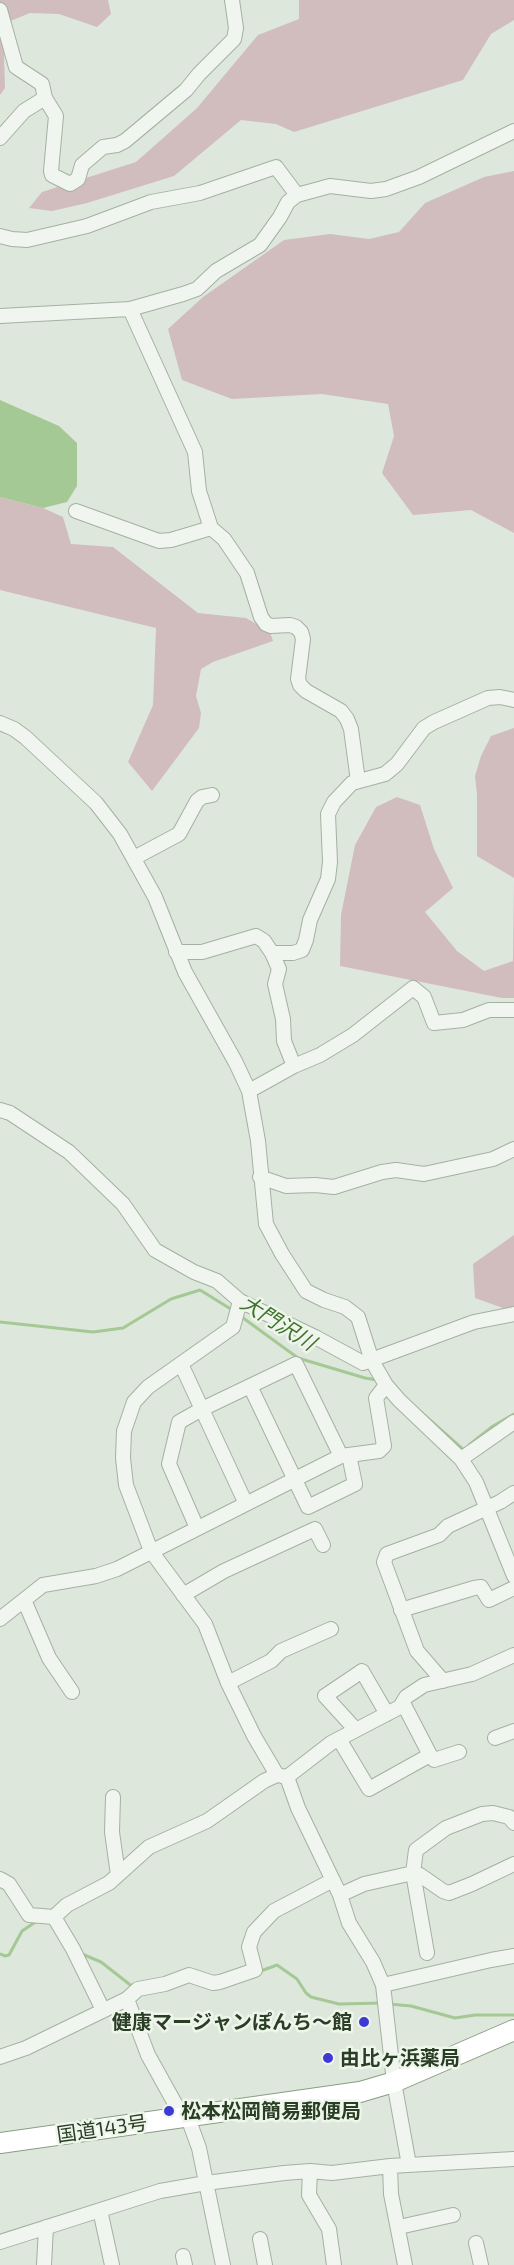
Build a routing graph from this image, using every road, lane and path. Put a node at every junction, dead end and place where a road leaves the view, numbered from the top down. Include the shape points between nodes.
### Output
1 (232, 0) edge
2 (0, 10) edge
3 (45, 98) junction
4 (514, 131) edge
5 (0, 138) edge
6 (297, 195) junction
7 (0, 236) edge
8 (130, 309) junction
9 (0, 316) edge
10 (76, 511) dead end
11 (212, 528) junction
12 (514, 700) edge
13 (0, 723) edge
14 (358, 781) junction
15 (212, 795) dead end
16 (134, 858) junction
17 (176, 952) junction
18 (272, 953) junction
19 (514, 1010) edge
20 (294, 1066) junction
21 (249, 1090) junction
22 (0, 1110) edge
23 (514, 1149) edge
24 (260, 1177) junction
25 (237, 1311) junction
26 (514, 1314) edge
27 (372, 1361) junction
28 (181, 1364) junction
29 (386, 1385) junction
30 (250, 1386) junction
31 (202, 1409) junction
32 (514, 1422) edge
33 (345, 1456) junction
34 (461, 1459) junction
35 (294, 1480) junction
36 (514, 1493) edge
37 (246, 1504) junction
38 (486, 1508) junction
39 (196, 1528) junction
40 (323, 1545) dead end
41 (151, 1551) junction
42 (513, 1571) edge
43 (514, 1588) edge
44 (183, 1594) junction
45 (24, 1600) junction
46 (401, 1610) junction
47 (0, 1619) edge
48 (331, 1629) dead end
49 (514, 1655) edge
50 (443, 1681) junction
51 (228, 1683) junction
52 (72, 1692) dead end
53 (403, 1703) junction
54 (387, 1714) junction
55 (356, 1730) junction
56 (514, 1731) edge
57 (495, 1738) dead end
58 (339, 1739) junction
59 (459, 1752) dead end
60 (430, 1755) junction
61 (282, 1776) junction
62 (113, 1797) dead end
63 (514, 1823) edge
64 (514, 1864) edge
65 (413, 1873) junction
66 (118, 1875) junction
67 (0, 1879) edge
68 (333, 1880) junction
69 (340, 1895) junction
70 (54, 1917) junction
71 (428, 1953) dead end
72 (514, 1956) edge
73 (383, 1985) junction
74 (134, 1993) junction
75 (104, 2010) junction
76 (514, 2030) edge
77 (0, 2057) edge
78 (394, 2082) junction
79 (185, 2118) junction
80 (0, 2143) edge
81 (514, 2159) edge
82 (409, 2165) junction
83 (390, 2166) junction
84 (310, 2171) junction
85 (206, 2183) junction
86 (100, 2210) junction
87 (453, 2216) dead end
88 (46, 2227) junction
89 (399, 2227) junction
90 (260, 2240) dead end
91 (0, 2242) edge
92 (476, 2243) dead end
93 (44, 2265) edge
94 (112, 2265) edge
95 (223, 2265) edge
96 (265, 2265) edge
97 (334, 2265) edge
98 (405, 2265) edge
99 (481, 2265) edge

1 - 3 street via 234,39 186,90 125,141 103,147 81,165 74,184 55,178 51,171 57,126 56,116
2 - 3 street via 16,67 42,84
3 - 5 street via 19,115
4 - 6 street via 386,189 330,186
6 - 7 street via 276,166 200,193 151,202 87,226 27,240
6 - 8 street via 288,202 260,245 216,271 206,282 183,294
8 - 9 street
8 - 11 street via 195,452 199,491
10 - 11 street via 159,541
11 - 14 street via 247,573 266,624 290,625 301,632 300,685 347,719
12 - 14 street via 488,699 434,722 424,728 385,774
13 - 16 street via 25,737 96,803
14 - 18 street via 334,802 328,814 328,879 302,950
15 - 16 street via 197,801 179,834
16 - 17 street via 155,897
17 - 18 street via 202,952 256,936 264,940
17 - 21 street
18 - 20 street via 279,969 275,984 284,1041
19 - 20 street via 489,1010 463,1020 434,1023 424,997 412,988 353,1035
20 - 21 street
21 - 24 street
22 - 25 street via 69,1152 123,1204 155,1250 217,1281
23 - 24 street via 493,1159 424,1174 382,1172 334,1187 286,1186
24 - 27 street via 266,1224 296,1277 306,1291 345,1307 358,1317
25 - 27 street via 315,1337 363,1363
25 - 28 street via 233,1327
26 - 27 street via 474,1322
27 - 29 street
28 - 31 street
28 - 41 street via 134,1402 122,1442 126,1485
29 - 33 street via 376,1398 384,1446 379,1451
29 - 34 street
30 - 31 street
30 - 33 street via 296,1365
30 - 35 street
31 - 37 street
31 - 39 street via 179,1422 169,1464
32 - 34 street
33 - 35 street
33 - 35 street via 355,1484 308,1507
34 - 38 street
35 - 37 street
36 - 38 street
37 - 39 street
38 - 42 street
38 - 46 street via 448,1526 439,1535 387,1554 384,1562
39 - 41 street
40 - 44 street via 315,1529
41 - 44 street
41 - 45 street via 96,1576 43,1586
43 - 46 street via 489,1600 481,1587 474,1588
44 - 51 street via 205,1624
45 - 47 street
45 - 52 street via 49,1658
46 - 50 street via 417,1651
48 - 51 street via 280,1651 271,1661
49 - 50 street via 472,1674
50 - 53 street via 424,1685
51 - 61 street via 254,1736
53 - 54 street
53 - 60 street
54 - 55 street
54 - 55 street via 362,1671 325,1696
55 - 58 street
56 - 57 street
58 - 60 street via 369,1789
58 - 61 street
59 - 60 street via 434,1760
61 - 66 street via 264,1781 207,1821 149,1847
61 - 68 street
62 - 66 street via 112,1832
63 - 65 street via 509,1817 493,1813 446,1828 416,1850
64 - 65 street via 449,1893
65 - 69 street via 364,1884
65 - 71 street
66 - 70 street
67 - 70 street via 9,1884 30,1915
68 - 69 street
68 - 74 street via 274,1911 254,1932 249,1947 255,1970 213,1983 189,1975
69 - 73 street via 349,1923
70 - 75 street
72 - 73 street
73 - 78 street
74 - 75 street
74 - 79 street via 147,2055
75 - 77 street
76 - 78 highway, 国道143号
78 - 79 highway, 国道143号 via 360,2092
78 - 82 street
79 - 80 highway, 国道143号
79 - 85 street via 198,2148
81 - 82 street
82 - 83 street
83 - 84 street via 332,2173
83 - 89 street via 391,2194
84 - 85 street
84 - 97 street via 309,2195 329,2229
85 - 86 street via 160,2191
85 - 95 street
86 - 88 street
86 - 94 street
87 - 89 street
88 - 91 street
88 - 93 street
89 - 98 street
90 - 96 street
92 - 99 street

